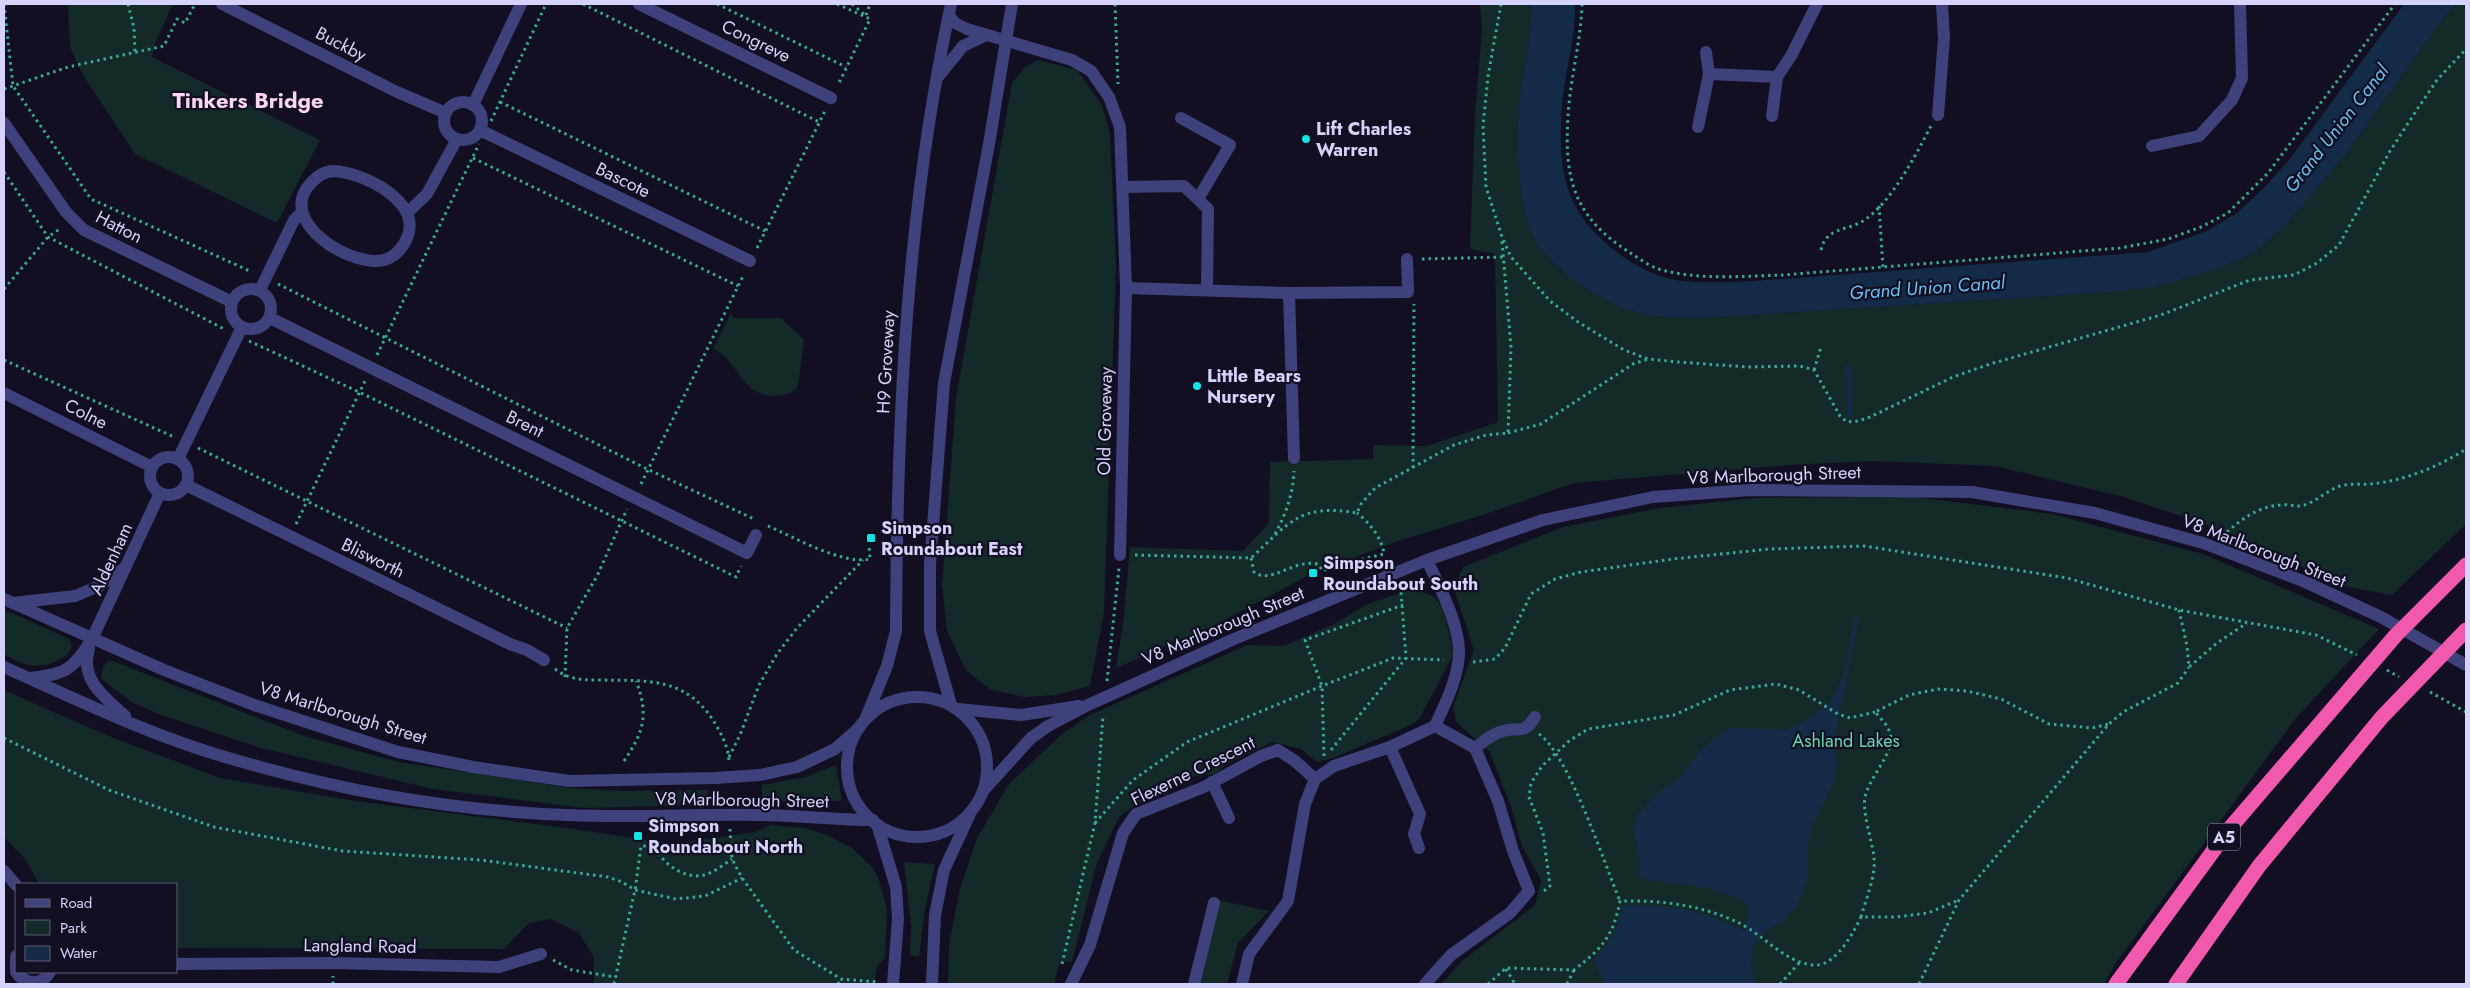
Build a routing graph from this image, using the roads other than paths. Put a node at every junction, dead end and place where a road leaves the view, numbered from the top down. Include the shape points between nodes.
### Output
1 (222, 4) edge
2 (521, 4) edge
3 (639, 4) edge
4 (1012, 4) edge
5 (1817, 4) edge
6 (1942, 4) edge
7 (2240, 4) edge
8 (950, 9) edge
9 (986, 35) junction
10 (1006, 42) junction
11 (1706, 52) dead end
12 (1709, 74) junction
13 (1777, 77) junction
14 (936, 79) junction
15 (831, 98) road end
16 (473, 105) junction
17 (446, 113) junction
18 (1938, 115) road end
19 (1772, 116) dead end
20 (1181, 118) dead end
21 (4, 123) edge
22 (1698, 126) dead end
23 (482, 131) junction
24 (457, 139) junction
25 (2152, 146) dead end
26 (1122, 188) junction
27 (1198, 199) junction
28 (302, 212) junction
29 (407, 213) junction
30 (1406, 259) road end
31 (750, 261) road end
32 (1126, 288) junction
33 (260, 290) junction
34 (1207, 290) junction
35 (1289, 293) junction
36 (232, 302) junction
37 (270, 318) junction
38 (240, 331) junction
39 (4, 393) edge
40 (1294, 458) road end
41 (178, 459) junction
42 (152, 467) junction
43 (186, 485) junction
44 (160, 493) junction
45 (756, 535) dead end
46 (1120, 554) road end
47 (1427, 560) junction
48 (125, 568) junction
49 (2461, 570) edge
50 (7, 601) edge
51 (2466, 630) edge
52 (92, 639) junction
53 (544, 660) road end
54 (2466, 664) edge
55 (4, 667) edge
56 (4, 673) edge
57 (24, 676) junction
58 (1088, 705) junction
59 (954, 707) junction
60 (1531, 722) road end
61 (131, 723) junction
62 (862, 724) junction
63 (1435, 726) junction
64 (1390, 747) junction
65 (1475, 748) junction
66 (1315, 779) junction
67 (1212, 782) junction
68 (983, 791) junction
69 (973, 809) junction
70 (1229, 818) dead end
71 (875, 822) junction
72 (1419, 848) dead end
73 (4, 870) edge
74 (15, 885) edge
75 (1214, 903) dead end
76 (542, 954) road end
77 (178, 964) edge
78 (18, 973) edge
79 (49, 973) edge
80 (33, 983) edge
81 (889, 983) edge
82 (932, 984) edge
83 (1071, 984) edge
84 (1194, 984) edge
85 (1242, 984) edge
86 (1426, 984) edge
87 (2116, 984) edge
88 (2176, 984) edge

1 - 17 street, Buckby via 397,92
2 - 16 street
3 - 15 street, Congreve
4 - 10 street
5 - 13 street via 1792,56
6 - 18 street via 1944,38
7 - 25 street via 2242,78 2232,100 2199,136
8 - 9 street, Old Groveway via 956,23
8 - 14 street, H9 Groveway
9 - 10 street, Old Groveway
9 - 14 street via 973,39 957,51
10 - 26 street, Old Groveway via 1072,60 1090,71 1109,97 1120,127
10 - 59 street via 944,383 930,564 930,631
11 - 12 street
12 - 13 street
12 - 22 street
13 - 19 street
14 - 62 street, H9 Groveway via 920,182 904,340 896,631 887,666
16 - 17 street via 461,102
16 - 23 street via 482,117
17 - 24 street via 446,128
20 - 27 street via 1230,145
21 - 36 street, Hatton via 66,212 84,230
23 - 24 street via 469,139
23 - 31 street, Bascote
24 - 29 street via 427,194
26 - 27 street via 1184,186
26 - 32 street, Old Groveway
27 - 34 street via 1208,209
28 - 29 street via 302,199 307,187 324,172 346,171 391,193 400,200
28 - 29 street via 307,227 313,233 359,260 371,262 386,259 402,248 408,235
28 - 33 street via 294,220
30 - 35 street via 1408,292
32 - 34 street
32 - 46 street, Old Groveway
33 - 36 street via 243,290
33 - 37 street via 270,299
34 - 35 street
35 - 40 street
36 - 38 street via 234,319
37 - 38 street via 260,327
37 - 45 street, Brent via 747,553
38 - 41 street
39 - 42 street, Colne
41 - 42 street via 164,458
41 - 43 street via 187,469
42 - 44 street via 151,482
43 - 44 street via 175,494
43 - 53 street, Blisworth
44 - 48 street, Aldenham
47 - 54 street, V8 Marlborough Street via 1543,520 1653,497 1750,490 1972,492 2095,513 2203,543 2312,585
47 - 58 street, V8 Marlborough Street via 1234,639
47 - 63 street via 1451,613 1459,653 1451,689
48 - 50 street via 99,586 75,596
48 - 52 street, Aldenham
49 - 87 highway, A5 via 2396,635 2230,828
50 - 52 street, V8 Marlborough Street
51 - 88 highway, A5 via 2382,717 2259,866
52 - 57 street via 79,661 68,671 55,676
52 - 61 street via 86,656 87,670 95,688
52 - 62 street, V8 Marlborough Street via 254,705 398,752 569,781 760,775 797,767 835,749
55 - 57 street, V8 Marlborough Street
56 - 57 street
57 - 61 street, V8 Marlborough Street
58 - 59 street, V8 Marlborough Street via 1021,715
58 - 68 street, V8 Marlborough Street via 1031,738
59 - 62 street via 929,697 906,697 884,705
59 - 68 street via 971,721 981,737 987,773
60 - 65 street via 1521,730 1505,730 1490,736
61 - 71 street, V8 Marlborough Street via 231,759 327,783 469,807 565,815 758,815
62 - 71 street via 851,743 848,777 861,808
63 - 64 street
63 - 65 street
64 - 66 street via 1334,766
64 - 72 street via 1420,814 1414,834
65 - 86 street via 1498,800 1529,891 1510,913 1451,955
66 - 67 street, Flexerne Crescent via 1278,750
66 - 85 street via 1305,804 1288,901 1249,954
67 - 70 street
67 - 83 street, Flexerne Crescent via 1136,814 1123,833 1090,945
68 - 69 street
69 - 71 street via 960,822 928,836 893,832
69 - 82 street via 944,870 935,915
71 - 81 street via 896,887 895,962
73 - 74 street
75 - 84 street
76 - 77 street, Langland Road via 499,967
78 - 80 street
79 - 80 street

